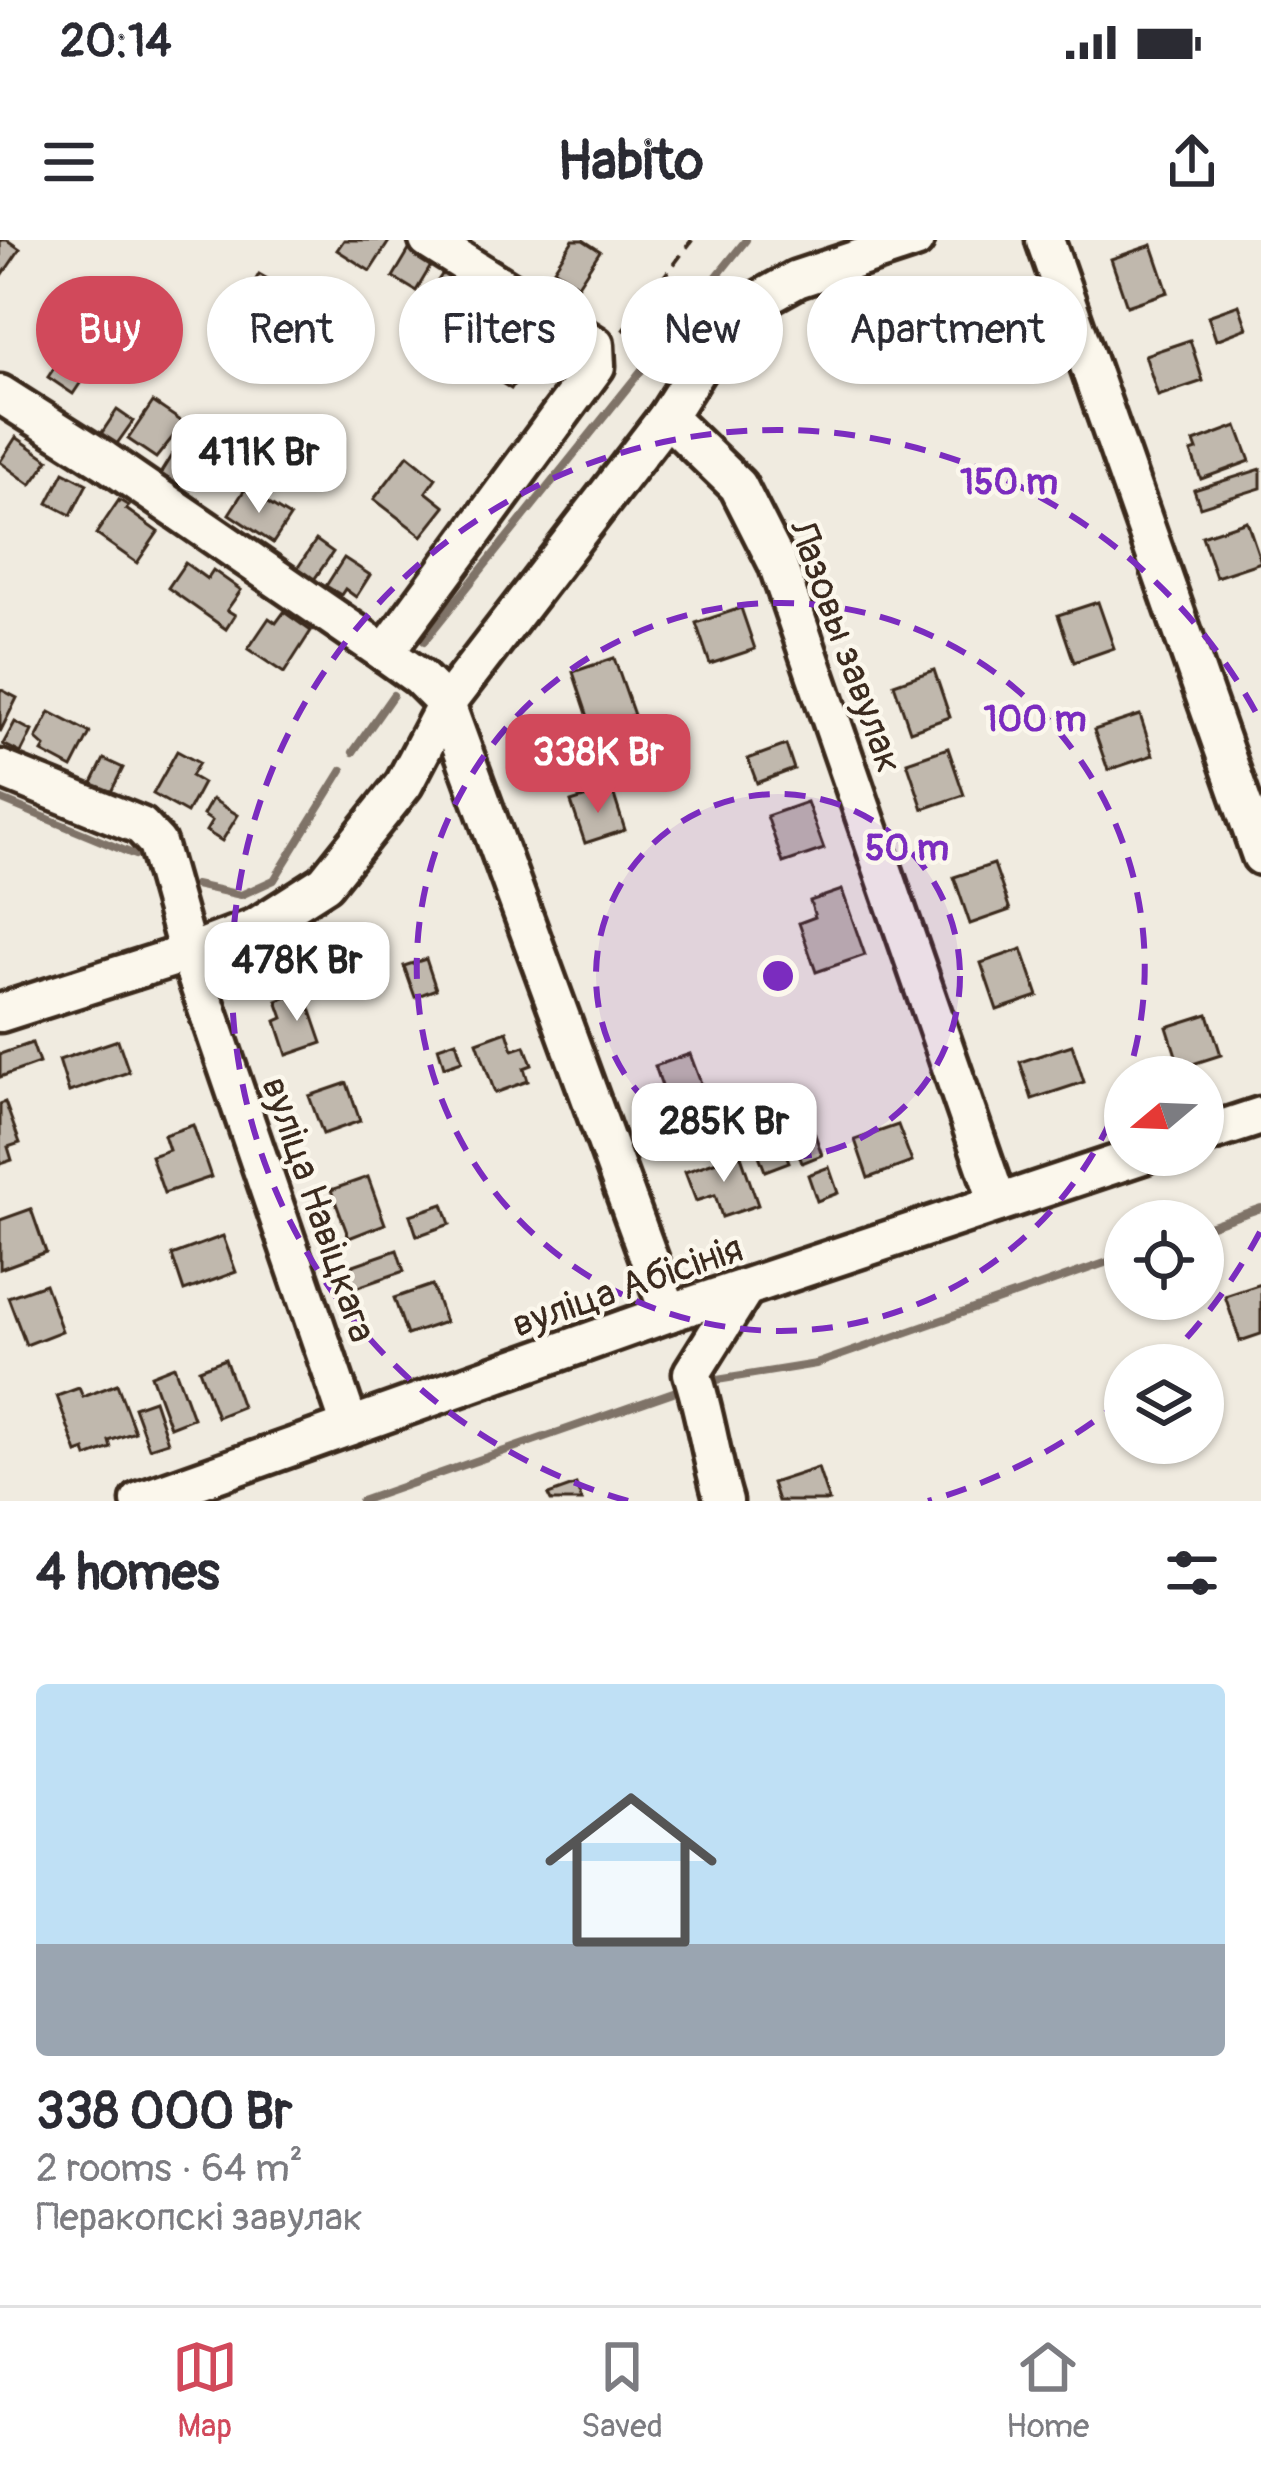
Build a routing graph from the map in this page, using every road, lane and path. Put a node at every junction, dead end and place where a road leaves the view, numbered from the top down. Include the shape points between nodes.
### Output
1 (428, 240) edge
2 (692, 240) edge
3 (915, 240) edge
4 (1045, 240) edge
5 (485, 276) edge
6 (597, 344) edge
7 (583, 384) edge
8 (0, 394) edge
9 (668, 417) junction
10 (385, 653) junction
11 (446, 704) junction
12 (0, 769) edge
13 (1261, 856) edge
14 (188, 953) junction
15 (0, 1013) edge
16 (1261, 1116) edge
17 (1224, 1129) edge
18 (1104, 1168) edge
19 (998, 1202) junction
20 (744, 1290) junction
21 (669, 1313) junction
22 (350, 1426) junction
23 (140, 1501) edge
24 (724, 1501) edge

1 - 5 street
2 - 6 path via 621,334
3 - 9 street via 797,279 750,305 708,352
4 - 13 street
7 - 10 street
8 - 10 street
9 - 11 street
9 - 19 street, Лазовы завулак via 738,487 777,563
10 - 11 street
11 - 14 street via 404,784 325,883 256,927
11 - 21 street
12 - 14 street, вуліца Навіцкага via 141,826 157,843
14 - 15 street
14 - 22 street, вуліца Навіцкага
16 - 17 street
18 - 19 street, вуліца Абісінія
19 - 20 street, вуліца Абісінія
20 - 21 street, вуліца Абісінія
20 - 24 street via 692,1373
21 - 22 street, вуліца Абісінія
22 - 23 street, вуліца Абісінія

